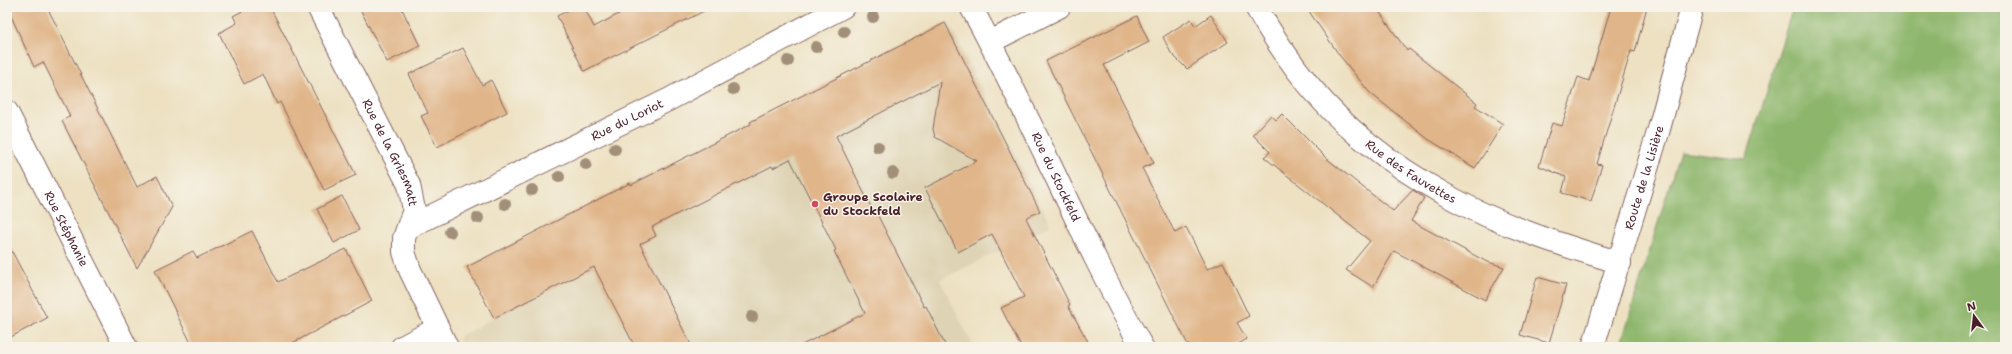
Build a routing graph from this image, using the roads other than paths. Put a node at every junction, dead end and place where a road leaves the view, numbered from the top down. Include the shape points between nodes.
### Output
1 (318, 7) edge
2 (843, 7) edge
3 (971, 7) edge
4 (1058, 7) edge
5 (1256, 7) edge
6 (1692, 7) edge
7 (990, 42) junction
8 (7, 112) edge
9 (409, 227) junction
10 (1620, 263) junction
11 (442, 338) edge
12 (126, 347) edge
13 (402, 347) edge
14 (1142, 347) edge
15 (1593, 347) edge

1 - 9 street, Rue de la Griesmatt via 409,185 414,210
2 - 9 street, Rue du Loriot via 668,100
3 - 7 street, Rue du Stockfeld
4 - 7 street
5 - 10 street, Rue des Fauvettes via 1272,35 1302,76 1333,111 1368,144 1415,176 1485,214 1527,232
6 - 10 street, Route de la Lisière via 1660,129
7 - 14 street, Rue du Stockfeld
8 - 12 street, Rue Stéphanie
9 - 11 street, Rue de la Griesmatt via 404,238 404,252
10 - 15 street, Route de la Lisière
11 - 13 street

